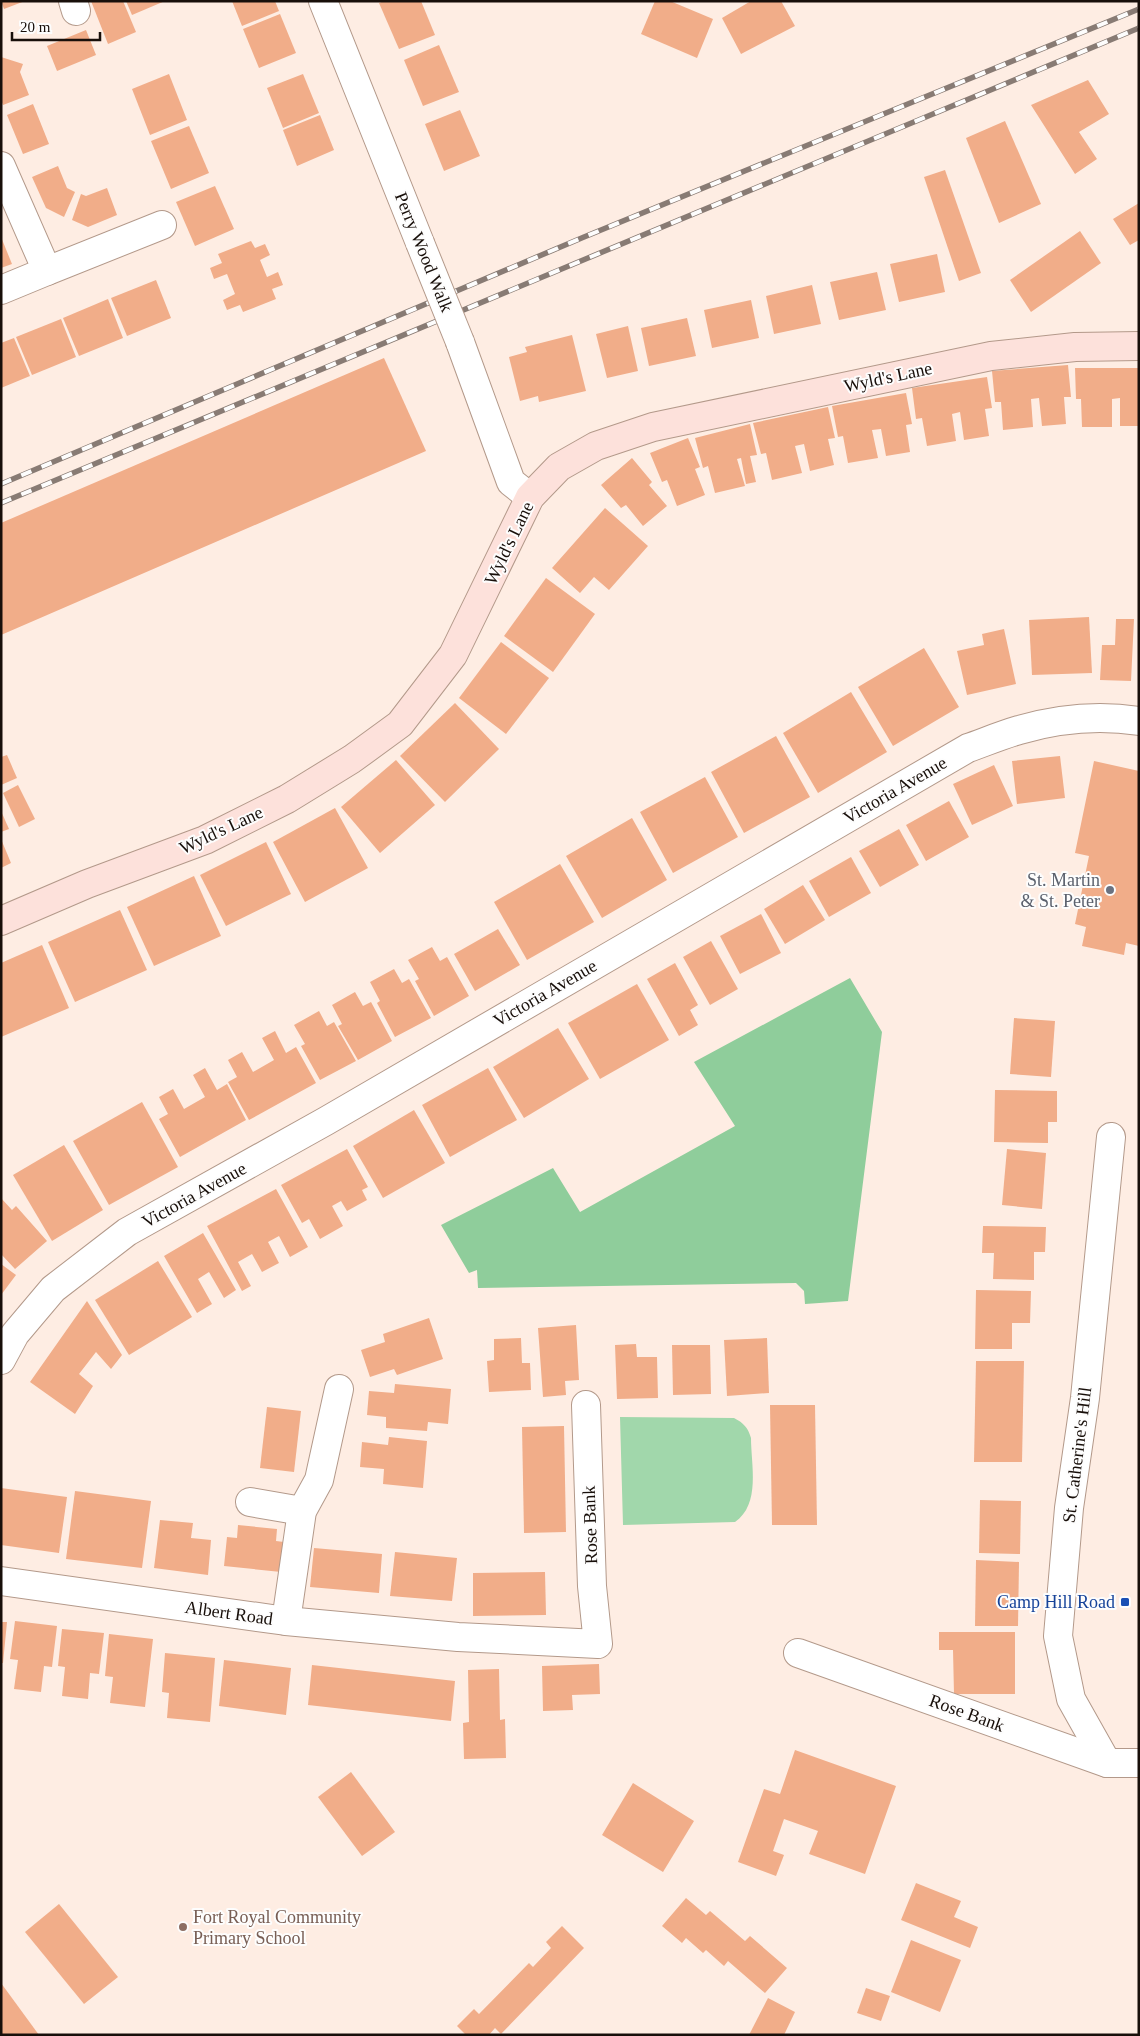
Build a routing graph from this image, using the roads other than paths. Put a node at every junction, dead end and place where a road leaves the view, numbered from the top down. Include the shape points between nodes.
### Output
1 (323, 1) edge
2 (1, 166) edge
3 (162, 225) dead end
4 (47, 271) junction
5 (1, 290) edge
6 (1139, 346) edge
7 (530, 497) junction
8 (1139, 721) edge
9 (1, 921) edge
10 (1111, 1137) dead end
11 (1, 1360) edge
12 (338, 1389) dead end
13 (586, 1405) dead end
14 (250, 1502) dead end
15 (302, 1511) junction
16 (1, 1581) edge
17 (286, 1621) junction
18 (598, 1644) joint
19 (798, 1653) dead end
20 (1139, 1762) edge
21 (1107, 1763) junction

1 - 7 street, Perry Wood Walk, bridge via 460,342 511,482
2 - 4 street
3 - 4 street
4 - 5 street
6 - 7 main road, Wyld's Lane via 1075,347 991,356 653,427 596,446 559,467
7 - 9 main road, Wyld's Lane via 453,655 400,724 352,759 287,799 213,836
8 - 11 street, Victoria Avenue via 1077,719 1020,730 968,748 326,1121 127,1232 53,1289 15,1334
10 - 21 street, St. Catherine's Hill via 1085,1398 1069,1508 1058,1636 1071,1699
12 - 15 street via 319,1480
13 - 18 street, Rose Bank via 592,1586
14 - 15 street
15 - 17 street
16 - 17 street, Albert Road
17 - 18 street, Albert Road via 458,1637
19 - 21 street, Rose Bank
20 - 21 street, Rose Bank

